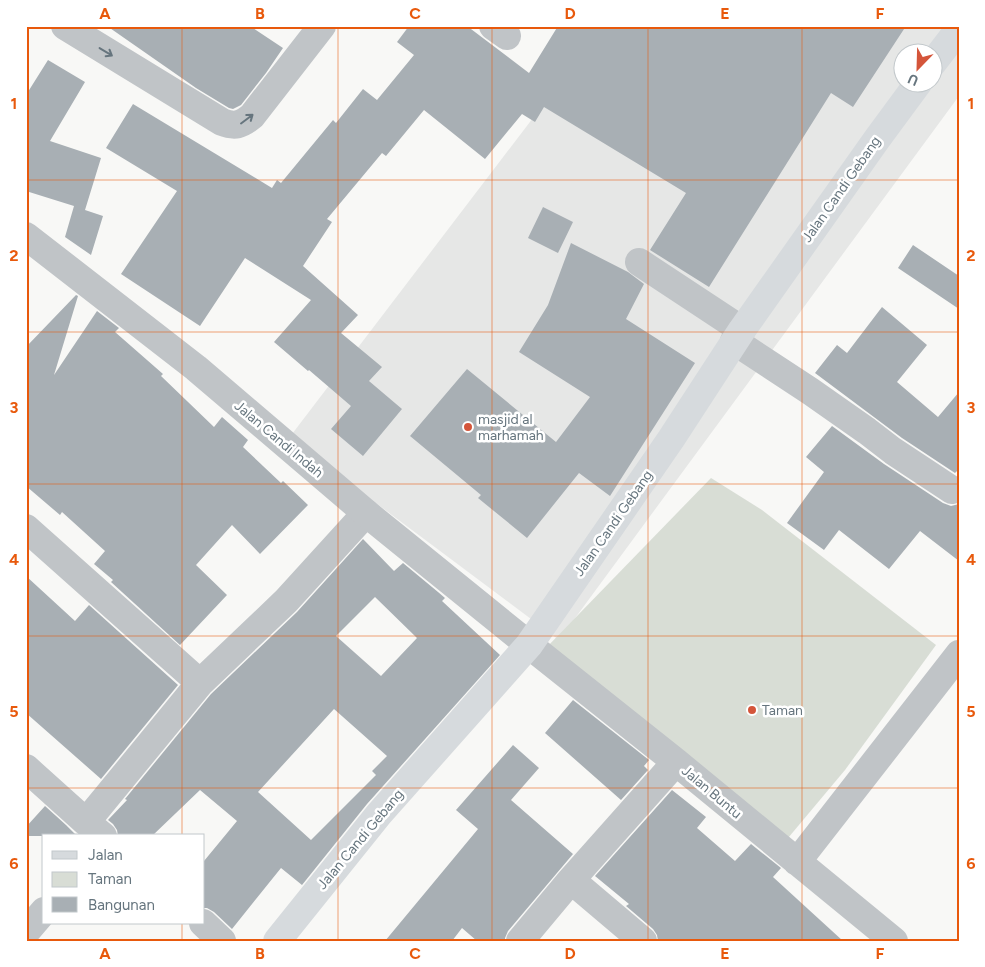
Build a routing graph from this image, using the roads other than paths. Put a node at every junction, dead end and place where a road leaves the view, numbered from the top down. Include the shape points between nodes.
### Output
1 (64, 26) edge
2 (322, 26) edge
3 (959, 29) edge
4 (942, 51) edge
5 (912, 92) edge
6 (28, 241) edge
7 (639, 262) dead end
8 (738, 336) junction
9 (952, 490) dead end
10 (366, 513) junction
11 (26, 528) edge
12 (529, 645) junction
13 (958, 657) edge
14 (200, 683) junction
15 (676, 762) junction
16 (26, 768) edge
17 (94, 829) edge
18 (797, 862) junction
19 (571, 880) junction
20 (42, 914) edge
21 (204, 924) edge
22 (26, 932) edge
23 (222, 941) edge
24 (277, 941) edge
25 (520, 941) edge
26 (643, 941) edge
27 (894, 941) edge

1 -> 2 street via 230,125 239,125 252,116
3 - 4 main road
5 - 8 main road, Jalan Candi Gebang
6 - 10 street, Jalan Candi Indah via 196,368
7 - 8 street
8 - 9 street via 893,451
8 - 12 main road, Jalan Candi Gebang
10 - 12 street, Jalan Candi Indah
10 - 14 street via 286,601
11 - 14 street
12 - 15 street, Jalan Buntu
12 - 24 main road, Jalan Candi Gebang via 380,814
13 - 18 street
14 - 17 street
15 - 18 street, Jalan Buntu
15 - 19 street
16 - 17 street
18 - 27 street, Jalan Buntu
19 - 25 street
19 - 26 street
20 - 22 street
21 - 23 street

